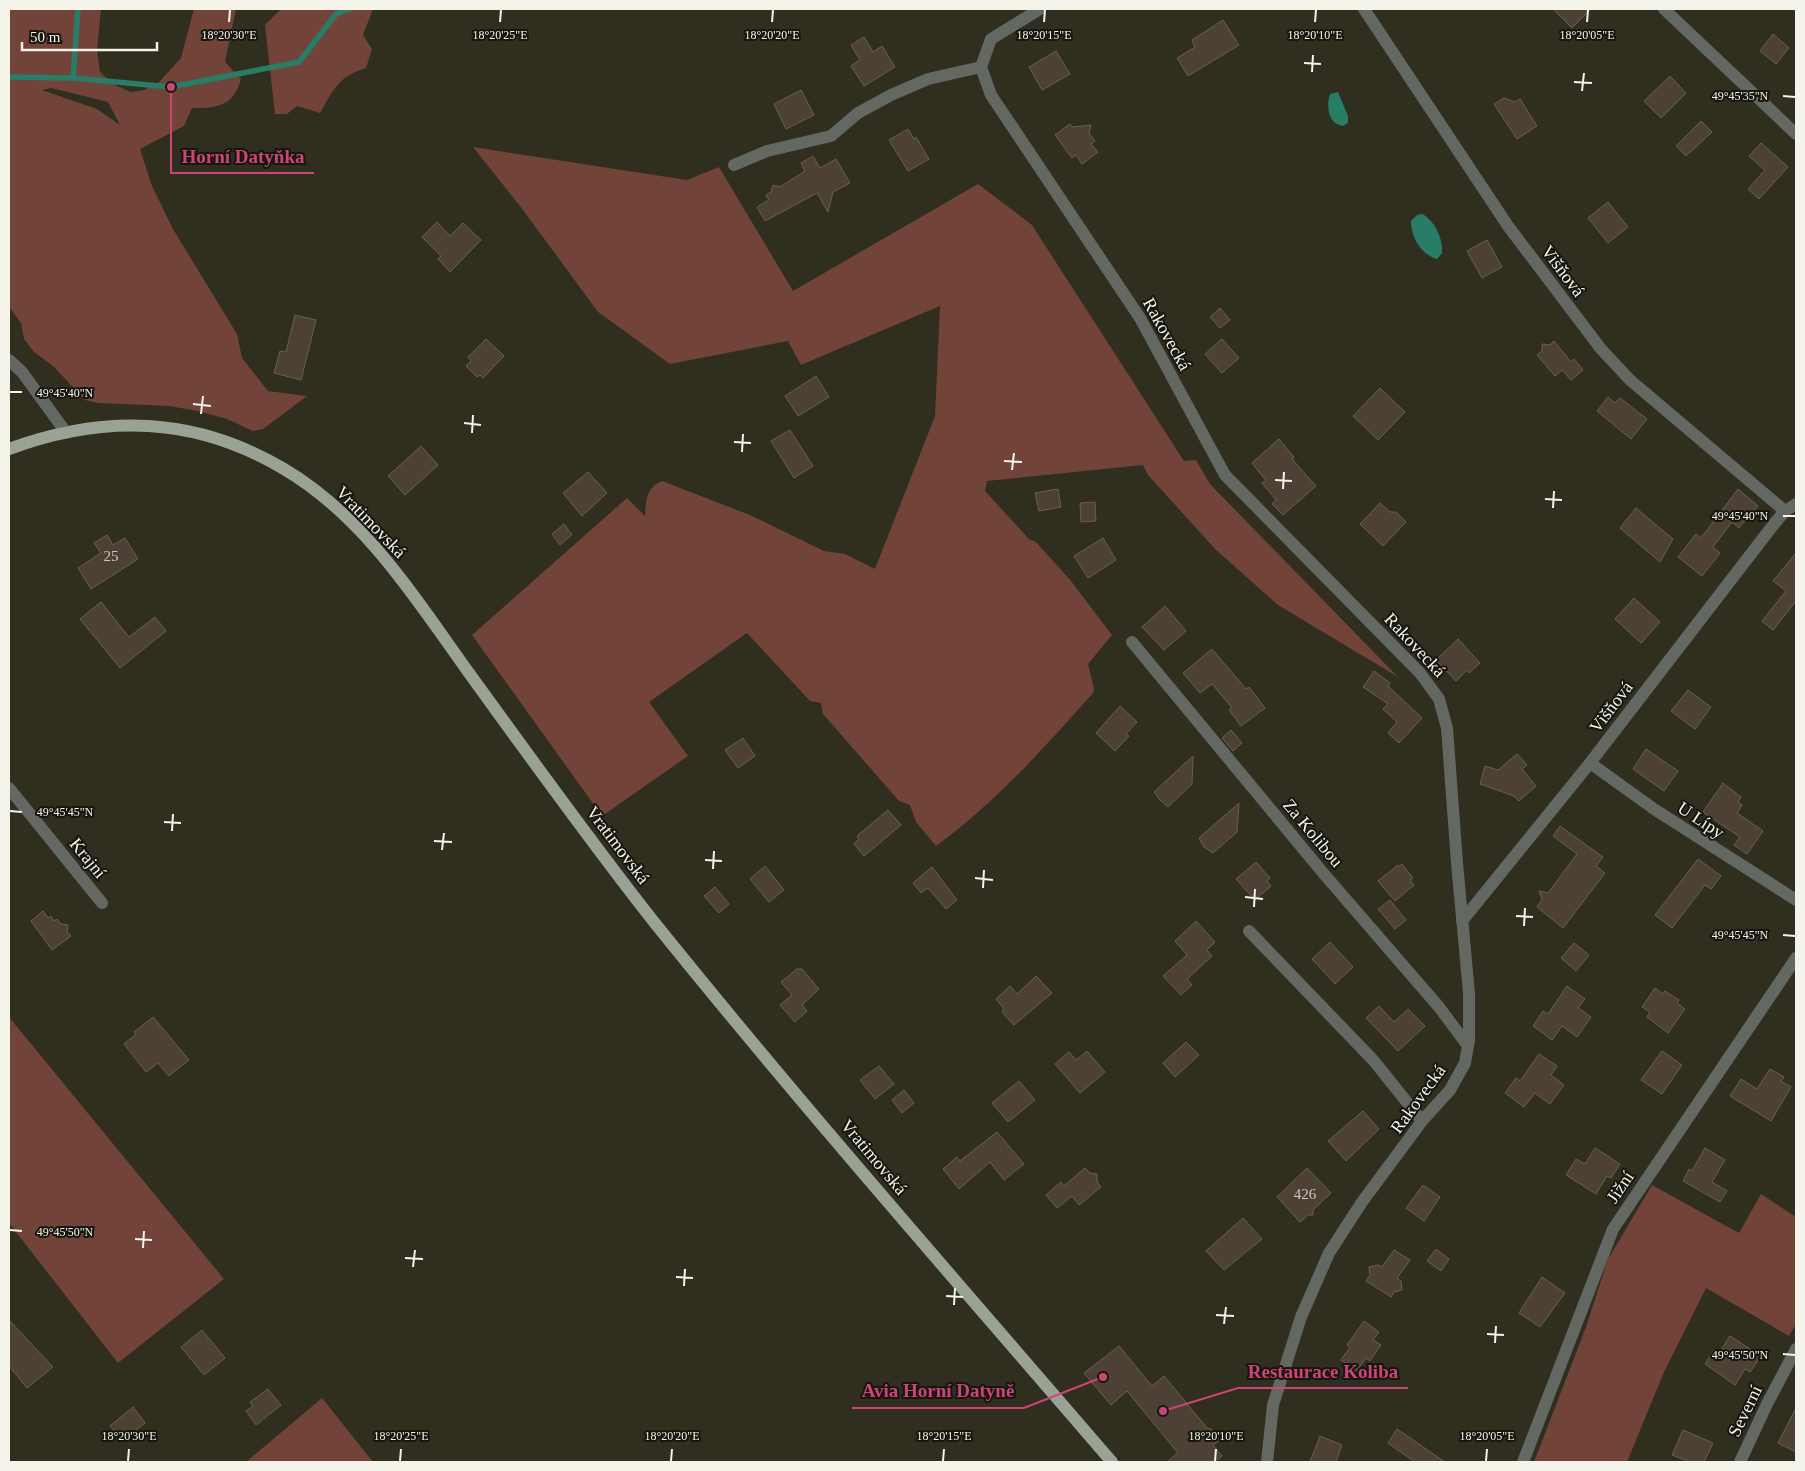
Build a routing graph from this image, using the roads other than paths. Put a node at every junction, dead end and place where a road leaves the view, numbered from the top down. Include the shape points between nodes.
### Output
1 (1040, 9) edge
2 (1364, 9) edge
3 (1664, 9) edge
4 (981, 67) junction
5 (1796, 134) edge
6 (734, 165) dead end
7 (9, 360) edge
8 (65, 431) junction
9 (9, 449) edge
10 (1791, 508) edge
11 (1132, 642) dead end
12 (1590, 763) junction
13 (9, 788) edge
14 (1796, 900) edge
15 (102, 903) dead end
16 (1462, 921) junction
17 (1249, 931) dead end
18 (1796, 958) edge
19 (1468, 1046) junction
20 (1422, 1121) junction
21 (1796, 1349) edge
22 (1112, 1462) edge
23 (1267, 1462) edge
24 (1523, 1462) edge
25 (1740, 1462) edge

1 - 4 street via 991,39
2 - 10 street, Višňová via 1508,226 1601,349 1630,380
3 - 5 street
4 - 6 street via 928,79 891,95 858,113 831,136 766,151
4 - 16 street, Rakovecká via 992,95 1140,318 1226,475 1420,673 1439,699 1447,728
7 - 8 street via 22,372
8 - 9 main road, Vratimovská
8 - 22 main road, Vratimovská via 151,425 212,436 284,469 337,508 408,588 654,921 786,1081
10 - 12 street, Višňová
11 - 19 street, Za Kolibou via 1439,1007
12 - 14 street, U Lípy via 1654,809
12 - 16 street, Višňová
13 - 15 street, Krajní
16 - 19 street, Rakovecká via 1469,993
17 - 20 street via 1374,1061
18 - 24 street, Jižní via 1613,1229
19 - 20 street, Rakovecká via 1465,1063 1450,1090
20 - 23 street, Rakovecká via 1362,1202 1329,1254 1301,1317 1273,1405
21 - 25 street, Severní

